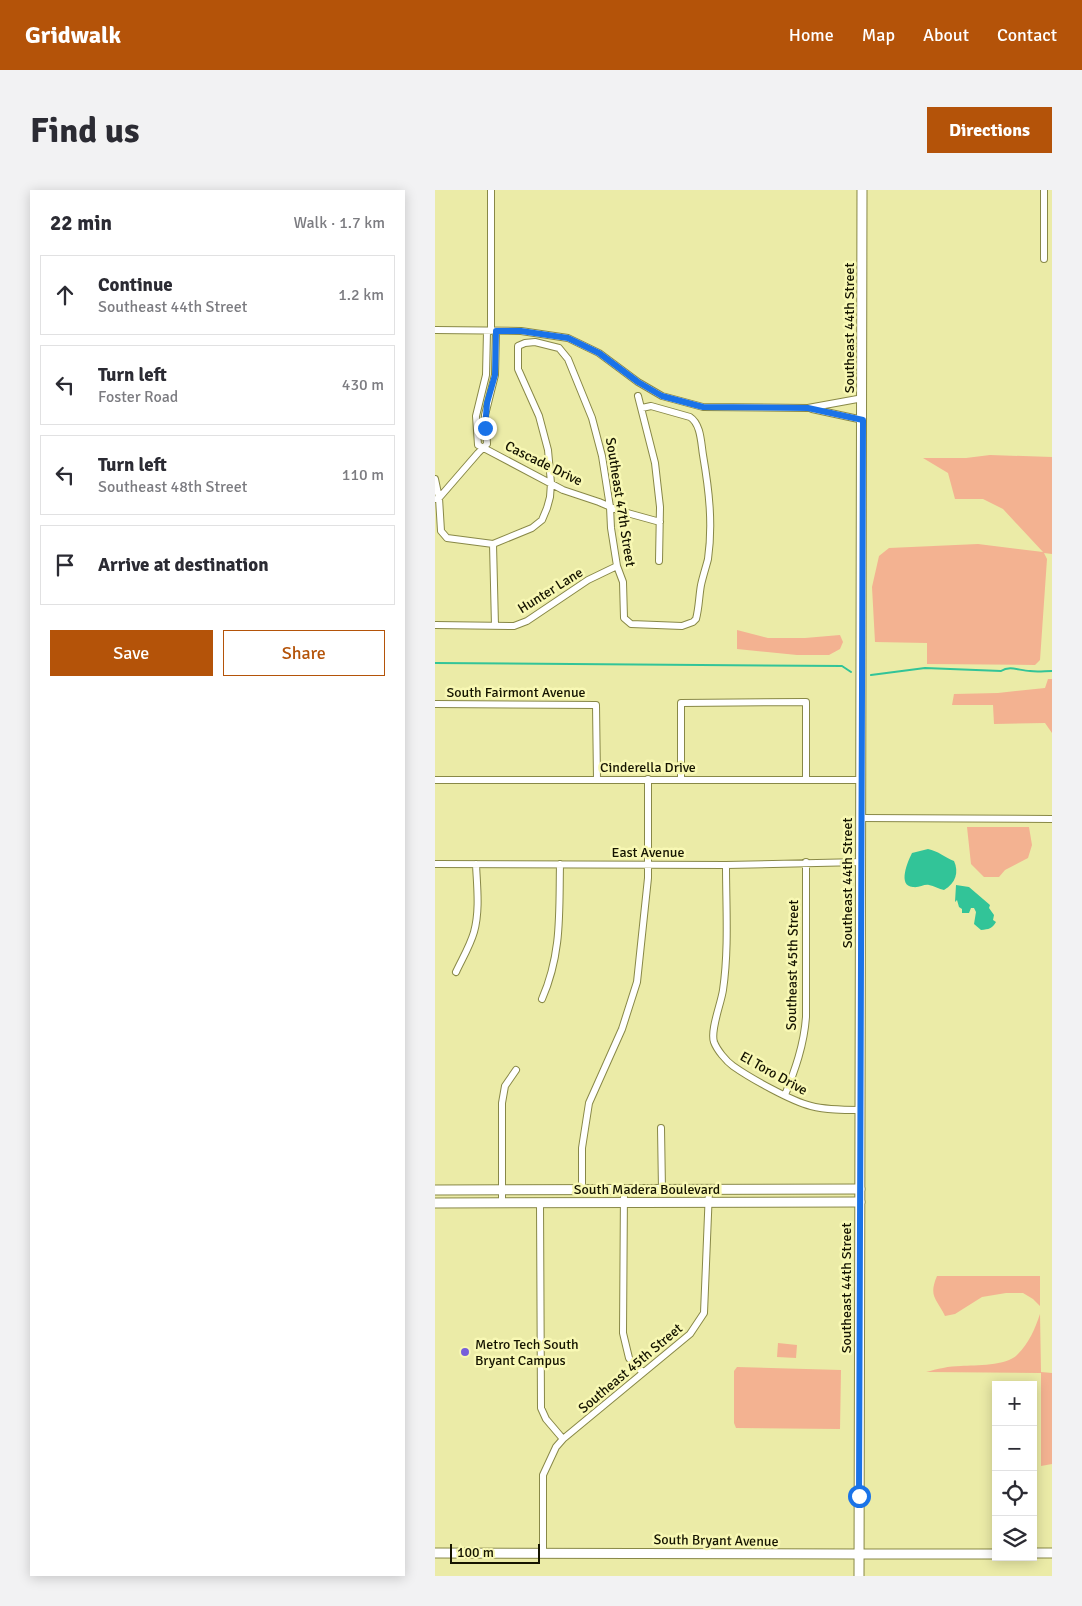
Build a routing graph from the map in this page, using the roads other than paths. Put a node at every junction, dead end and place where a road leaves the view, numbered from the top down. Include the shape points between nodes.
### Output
1 (491, 190) edge
2 (863, 190) edge
3 (1044, 190) edge
4 (1044, 259) dead end
5 (435, 330) edge
6 (492, 331) junction
7 (638, 396) dead end
8 (863, 398) junction
9 (642, 408) junction
10 (808, 408) junction
11 (863, 420) junction
12 (483, 449) junction
13 (435, 479) edge
14 (551, 483) junction
15 (437, 498) edge
16 (610, 507) junction
17 (660, 522) junction
18 (493, 544) junction
19 (659, 561) dead end
20 (617, 566) junction
21 (435, 625) edge
22 (495, 626) junction
23 (435, 704) edge
24 (597, 779) junction
25 (648, 779) junction
26 (435, 780) edge
27 (681, 780) junction
28 (806, 780) junction
29 (861, 780) junction
30 (861, 818) junction
31 (1052, 820) edge
32 (806, 862) junction
33 (861, 862) junction
34 (435, 864) edge
35 (476, 864) junction
36 (560, 864) junction
37 (648, 864) junction
38 (726, 865) junction
39 (456, 972) dead end
40 (542, 999) dead end
41 (516, 1070) dead end
42 (785, 1095) junction
43 (860, 1110) junction
44 (661, 1128) dead end
45 (860, 1188) junction
46 (435, 1190) edge
47 (502, 1190) junction
48 (582, 1190) junction
49 (624, 1190) junction
50 (662, 1190) junction
51 (709, 1190) junction
52 (435, 1202) edge
53 (624, 1202) junction
54 (860, 1202) junction
55 (502, 1203) junction
56 (540, 1203) junction
57 (707, 1203) junction
58 (643, 1372) junction
59 (563, 1439) junction
60 (435, 1553) edge
61 (543, 1553) junction
62 (1037, 1553) edge
63 (1052, 1553) edge
64 (859, 1554) junction
65 (992, 1554) edge
66 (859, 1576) edge

1 - 6 street
2 - 8 main road, Southeast 44th Street
3 - 4 street
5 - 6 street
6 - 10 street via 521,331 568,338 599,353 662,396 703,407
6 - 12 street via 495,375 485,415 487,444
7 - 9 street
8 - 10 street
8 - 11 main road, Southeast 44th Street
9 - 17 street via 655,462
9 - 20 street, Southeast 47th Street via 651,406 690,417 698,428 711,529 697,619 682,626 631,624 626,621 623,582
10 - 11 street
11 - 29 main road, Southeast 44th Street
12 - 14 street, Cascade Drive
12 - 15 street, Cascade Drive
13 - 15 street
14 - 16 street, Cascade Drive
14 - 16 street, Southeast 47th Street via 544,433 518,369 519,346 525,343 545,343 559,348 568,360 598,438
14 - 18 street via 542,520 532,528
15 - 18 street via 441,531 447,538
16 - 17 street, Cascade Drive
16 - 20 street, Southeast 47th Street
17 - 19 street
18 - 22 street
20 - 22 street, Hunter Lane via 588,580 521,624
21 - 22 street, Hunter Lane
23 - 24 street, South Fairmont Avenue via 596,704
24 - 25 street, Cinderella Drive
24 - 26 street, Cinderella Drive
25 - 27 street, Cinderella Drive
25 - 37 street
27 - 28 street, Cinderella Drive
27 - 28 street via 681,703 806,702
28 - 29 street, Cinderella Drive
29 - 30 main road, Southeast 44th Street
30 - 31 street
30 - 33 main road, Southeast 44th Street
32 - 33 street, East Avenue
32 - 38 street, East Avenue
32 - 42 street, Southeast 45th Street via 805,1031
33 - 43 main road, Southeast 44th Street
34 - 35 street, East Avenue
35 - 36 street, East Avenue
35 - 39 street via 478,908 474,933
36 - 37 street, East Avenue
36 - 40 street via 557,953
37 - 38 street, East Avenue
37 - 48 street via 637,982 622,1029 589,1103 582,1148
38 - 42 street, El Toro Drive via 726,972 714,1041 731,1065
41 - 47 street via 505,1086 502,1103
42 - 43 street, El Toro Drive via 821,1108
43 - 45 main road, Southeast 44th Street
44 - 50 street
45 - 51 main road, South Madera Boulevard
45 - 54 main road, Southeast 44th Street
46 - 47 main road, South Madera Boulevard
47 - 48 main road, South Madera Boulevard
47 - 55 street
48 - 49 main road, South Madera Boulevard
49 - 50 main road, South Madera Boulevard
49 - 53 street
50 - 51 main road, South Madera Boulevard
51 - 57 street, Southeast 45th Street
52 - 55 main road, South Madera Boulevard
53 - 56 main road, South Madera Boulevard
53 - 57 main road, South Madera Boulevard
53 - 58 street via 623,1333 629,1358
54 - 57 main road, South Madera Boulevard
54 - 64 main road, Southeast 44th Street
55 - 56 main road, South Madera Boulevard
56 - 59 street via 541,1408 546,1420
57 - 58 street, Southeast 45th Street via 704,1313 690,1334
58 - 59 street, Southeast 45th Street
59 - 61 street, Southeast 45th Street via 543,1475
60 - 61 main road, South Bryant Avenue
61 - 64 main road, South Bryant Avenue
62 - 63 main road
64 - 65 main road, South Bryant Avenue
64 - 66 main road, Southeast 44th Street

